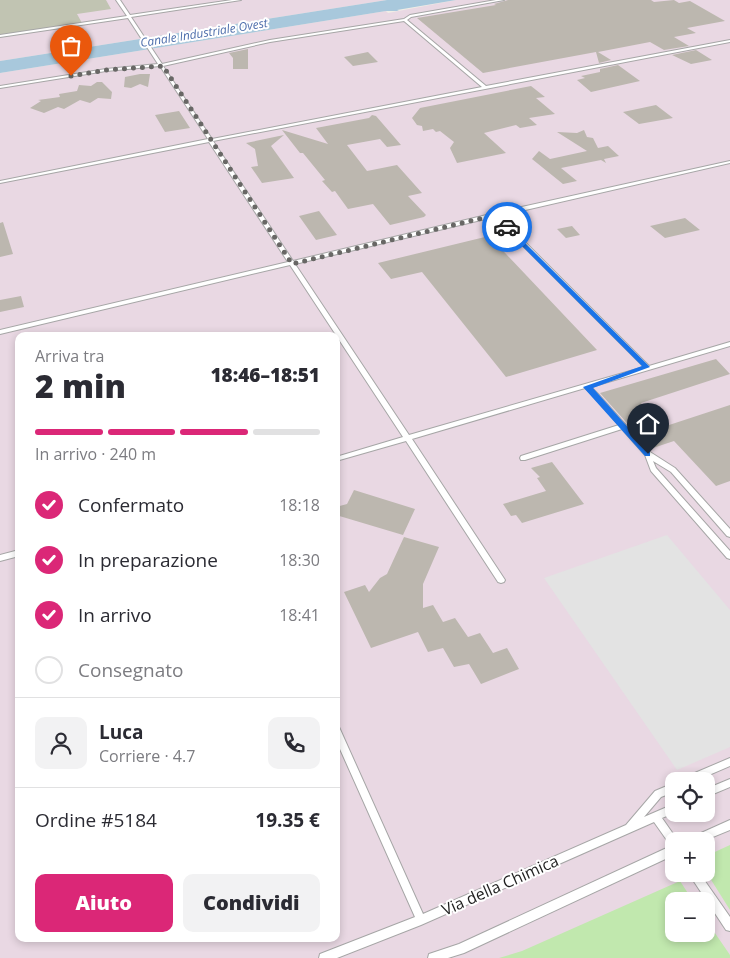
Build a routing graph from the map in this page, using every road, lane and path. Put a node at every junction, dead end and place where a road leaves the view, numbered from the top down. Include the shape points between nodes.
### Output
1 (118, 0) edge
2 (239, 0) edge
3 (502, 0) edge
4 (128, 17) junction
5 (406, 20) junction
6 (0, 36) edge
7 (730, 41) edge
8 (161, 65) junction
9 (0, 87) edge
10 (485, 88) junction
11 (212, 140) junction
12 (730, 162) edge
13 (0, 182) edge
14 (495, 215) junction
15 (292, 264) junction
16 (0, 332) edge
17 (337, 332) edge
18 (340, 336) edge
19 (730, 344) edge
20 (647, 367) junction
21 (587, 387) junction
22 (623, 426) junction
23 (408, 438) junction
24 (648, 454) junction
25 (340, 458) edge
26 (523, 458) dead end
27 (730, 534) edge
28 (15, 554) edge
29 (730, 556) edge
30 (0, 558) edge
31 (501, 580) dead end
32 (340, 739) edge
33 (730, 762) edge
34 (707, 772) edge
35 (730, 783) edge
36 (715, 789) edge
37 (665, 791) edge
38 (665, 812) edge
39 (655, 816) junction
40 (730, 825) edge
41 (628, 828) junction
42 (666, 832) edge
43 (714, 832) edge
44 (665, 854) edge
45 (700, 882) edge
46 (421, 920) junction
47 (730, 926) edge
48 (324, 958) edge
49 (433, 958) edge

1 - 4 lane
2 - 4 lane
3 - 5 lane via 410,16
4 - 6 lane
4 - 8 lane
5 - 8 lane via 270,41
5 - 10 lane
7 - 10 lane
8 - 9 lane
8 - 11 lane
10 - 11 lane
11 - 13 lane
11 - 15 lane
12 - 14 lane
14 - 15 lane
14 - 20 lane
15 - 16 lane
15 - 17 lane
18 - 23 lane
19 - 20 lane
20 - 21 lane
21 - 22 lane
21 - 23 lane
22 - 24 lane
22 - 26 lane
23 - 25 lane
23 - 31 lane
24 - 27 lane via 673,470
24 - 29 lane via 653,468
28 - 30 lane
32 - 46 lane
33 - 34 lane
35 - 36 lane
37 - 41 lane via 658,794
38 - 39 lane, Via della Chimica
39 - 41 lane, Via della Chimica
39 - 42 lane
40 - 43 lane
41 - 46 lane, Via della Chimica
44 - 49 lane via 460,949
45 - 47 lane
46 - 48 lane, Via della Chimica

